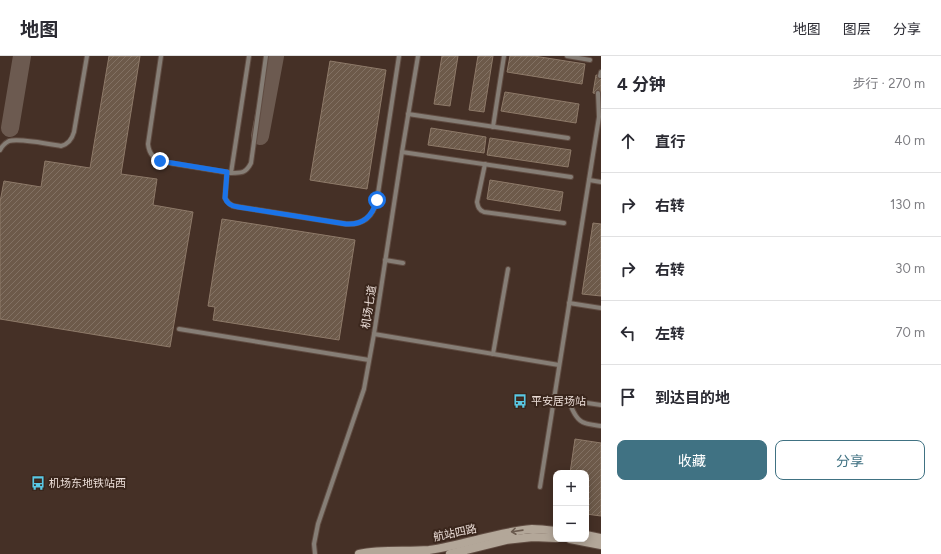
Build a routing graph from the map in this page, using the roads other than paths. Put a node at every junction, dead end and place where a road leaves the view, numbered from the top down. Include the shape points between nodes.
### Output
1 (87, 56) edge
2 (161, 56) edge
3 (250, 56) edge
4 (266, 56) edge
5 (399, 56) edge
6 (418, 56) edge
7 (504, 56) edge
8 (567, 56) edge
9 (590, 60) dead end
10 (598, 93) dead end
11 (408, 114) junction
12 (493, 127) junction
13 (568, 138) dead end
14 (0, 150) edge
15 (402, 152) junction
16 (485, 164) junction
17 (229, 172) junction
18 (571, 177) dead end
19 (589, 180) junction
20 (601, 182) edge
21 (564, 224) dead end
22 (385, 260) junction
23 (403, 263) dead end
24 (508, 269) dead end
25 (569, 303) junction
26 (601, 308) edge
27 (179, 329) dead end
28 (374, 334) junction
29 (493, 354) junction
30 (369, 360) junction
31 (559, 365) junction
32 (554, 398) junction
33 (568, 400) junction
34 (601, 405) edge
35 (601, 426) edge
36 (540, 487) dead end
37 (553, 531) edge
38 (589, 536) edge
39 (553, 538) edge
40 (601, 538) edge
41 (586, 542) edge
42 (601, 545) edge
43 (315, 554) edge
44 (358, 554) edge
45 (450, 554) edge

1 - 14 lane via 70,142 61,146 14,140 5,143
2 - 17 lane via 149,151 156,159 164,162
3 - 17 lane
4 - 17 lane via 251,163 245,172
5 - 17 lane via 377,200 369,217 359,223 346,224 233,206 226,202 225,198
6 - 11 lane, 机场七道
7 - 12 lane
8 - 9 lane
10 - 19 lane via 599,117
11 - 12 lane
11 - 15 lane, 机场七道
12 - 13 lane
15 - 16 lane
15 - 22 lane, 机场七道
16 - 18 lane
16 - 21 lane via 477,202 481,210
19 - 20 lane
19 - 25 lane
22 - 23 lane
22 - 28 lane, 机场七道
24 - 29 lane
25 - 26 lane
25 - 31 lane
27 - 30 lane
28 - 29 lane
28 - 30 lane, 机场七道
29 - 31 lane
30 - 43 lane, 机场七道 via 364,389 318,524
31 - 32 lane
32 - 33 lane
32 - 36 lane
33 - 34 lane
33 - 35 lane via 580,421
37 -> 44 main road, 航站四路 via 533,529 506,533 443,548
38 - 40 main road
39 - 45 main road, 航站四路 via 506,540
41 - 42 main road

